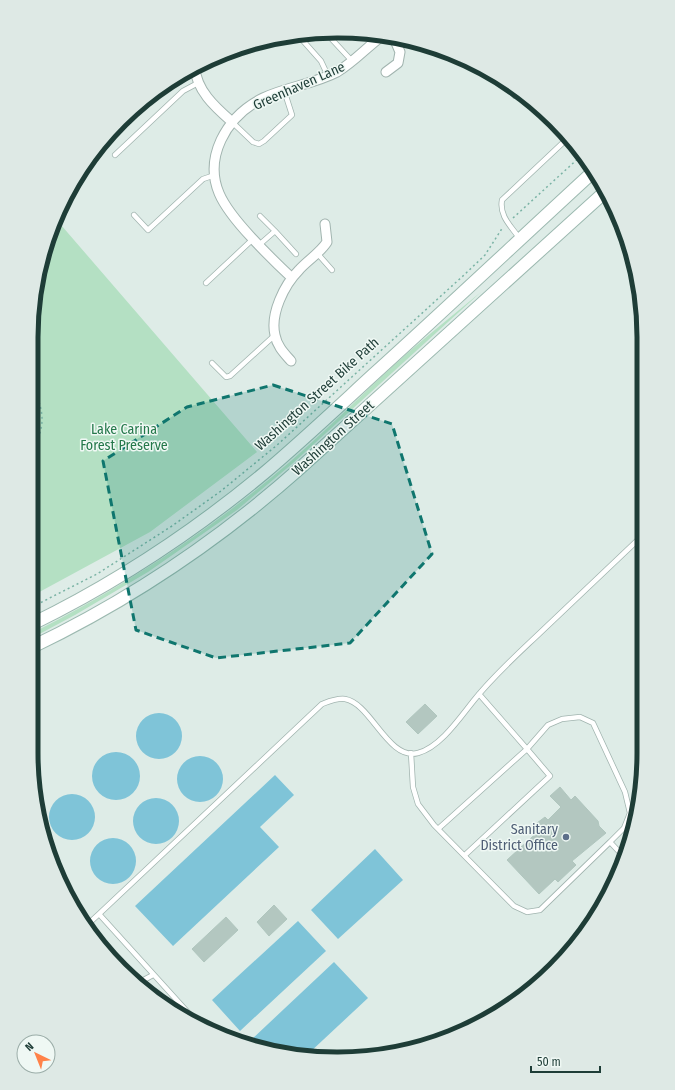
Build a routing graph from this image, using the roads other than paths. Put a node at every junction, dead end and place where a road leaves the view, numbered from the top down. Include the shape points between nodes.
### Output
1 (331, 38) edge
2 (303, 41) edge
3 (376, 41) edge
4 (397, 44) edge
5 (352, 61) junction
6 (386, 72) dead end
7 (196, 74) edge
8 (328, 76) junction
9 (198, 83) junction
10 (284, 90) junction
11 (231, 121) junction
12 (564, 142) edge
13 (115, 155) dead end
14 (215, 175) junction
15 (589, 175) edge
16 (601, 196) edge
17 (134, 215) dead end
18 (260, 216) dead end
19 (325, 224) dead end
20 (275, 231) junction
21 (520, 239) junction
22 (256, 242) junction
23 (317, 253) junction
24 (296, 254) dead end
25 (332, 270) dead end
26 (292, 278) junction
27 (206, 283) dead end
28 (275, 335) junction
29 (291, 361) dead end
30 (212, 363) dead end
31 (637, 541) edge
32 (38, 621) edge
33 (38, 643) edge
34 (479, 694) junction
35 (527, 748) junction
36 (411, 753) junction
37 (438, 829) junction
38 (610, 842) junction
39 (620, 852) edge
40 (465, 855) junction
41 (99, 914) junction
42 (90, 922) edge
43 (153, 975) junction
44 (143, 980) edge
45 (187, 1011) edge

1 - 5 lane
2 - 8 lane via 321,61
3 - 5 street, Greenhaven Lane
4 - 6 street via 400,52 398,63
5 - 8 street, Greenhaven Lane
7 - 9 street
8 - 10 street, Greenhaven Lane
9 - 11 street via 207,97
9 - 13 lane via 183,92
10 - 11 street, Greenhaven Lane via 262,99
10 - 11 lane via 292,115 259,144 253,142
11 - 14 street, Greenhaven Lane via 217,148
12 - 21 lane via 502,200 502,215
14 - 17 lane via 203,179 148,230
14 - 22 street, Greenhaven Lane via 217,189 225,207
15 - 21 main road, Washington Street
16 - 33 main road, Washington Street via 300,469 262,500 148,582
18 - 20 lane
19 - 23 street via 327,242
20 - 22 lane
20 - 24 lane
21 - 32 main road, Washington Street via 262,474 199,524 70,605
22 - 26 street, Greenhaven Lane
22 - 27 lane
23 - 25 lane
23 - 26 street
26 - 28 street via 276,311
28 - 29 street via 280,349
28 - 30 lane via 230,376 226,377
31 - 34 lane
34 - 35 lane
34 - 36 lane via 437,742 418,753
35 - 37 lane
35 - 38 lane via 548,725 562,719 580,717 593,723 625,792 630,813 624,828
35 - 40 lane via 550,776
36 - 37 lane via 413,787 418,804
36 - 41 lane via 406,753 392,742 360,708 347,699 336,699 322,704
37 - 40 lane
38 - 39 lane
38 - 40 lane via 540,910 527,912 514,906
41 - 42 lane
41 - 43 lane
43 - 44 lane
43 - 45 lane

